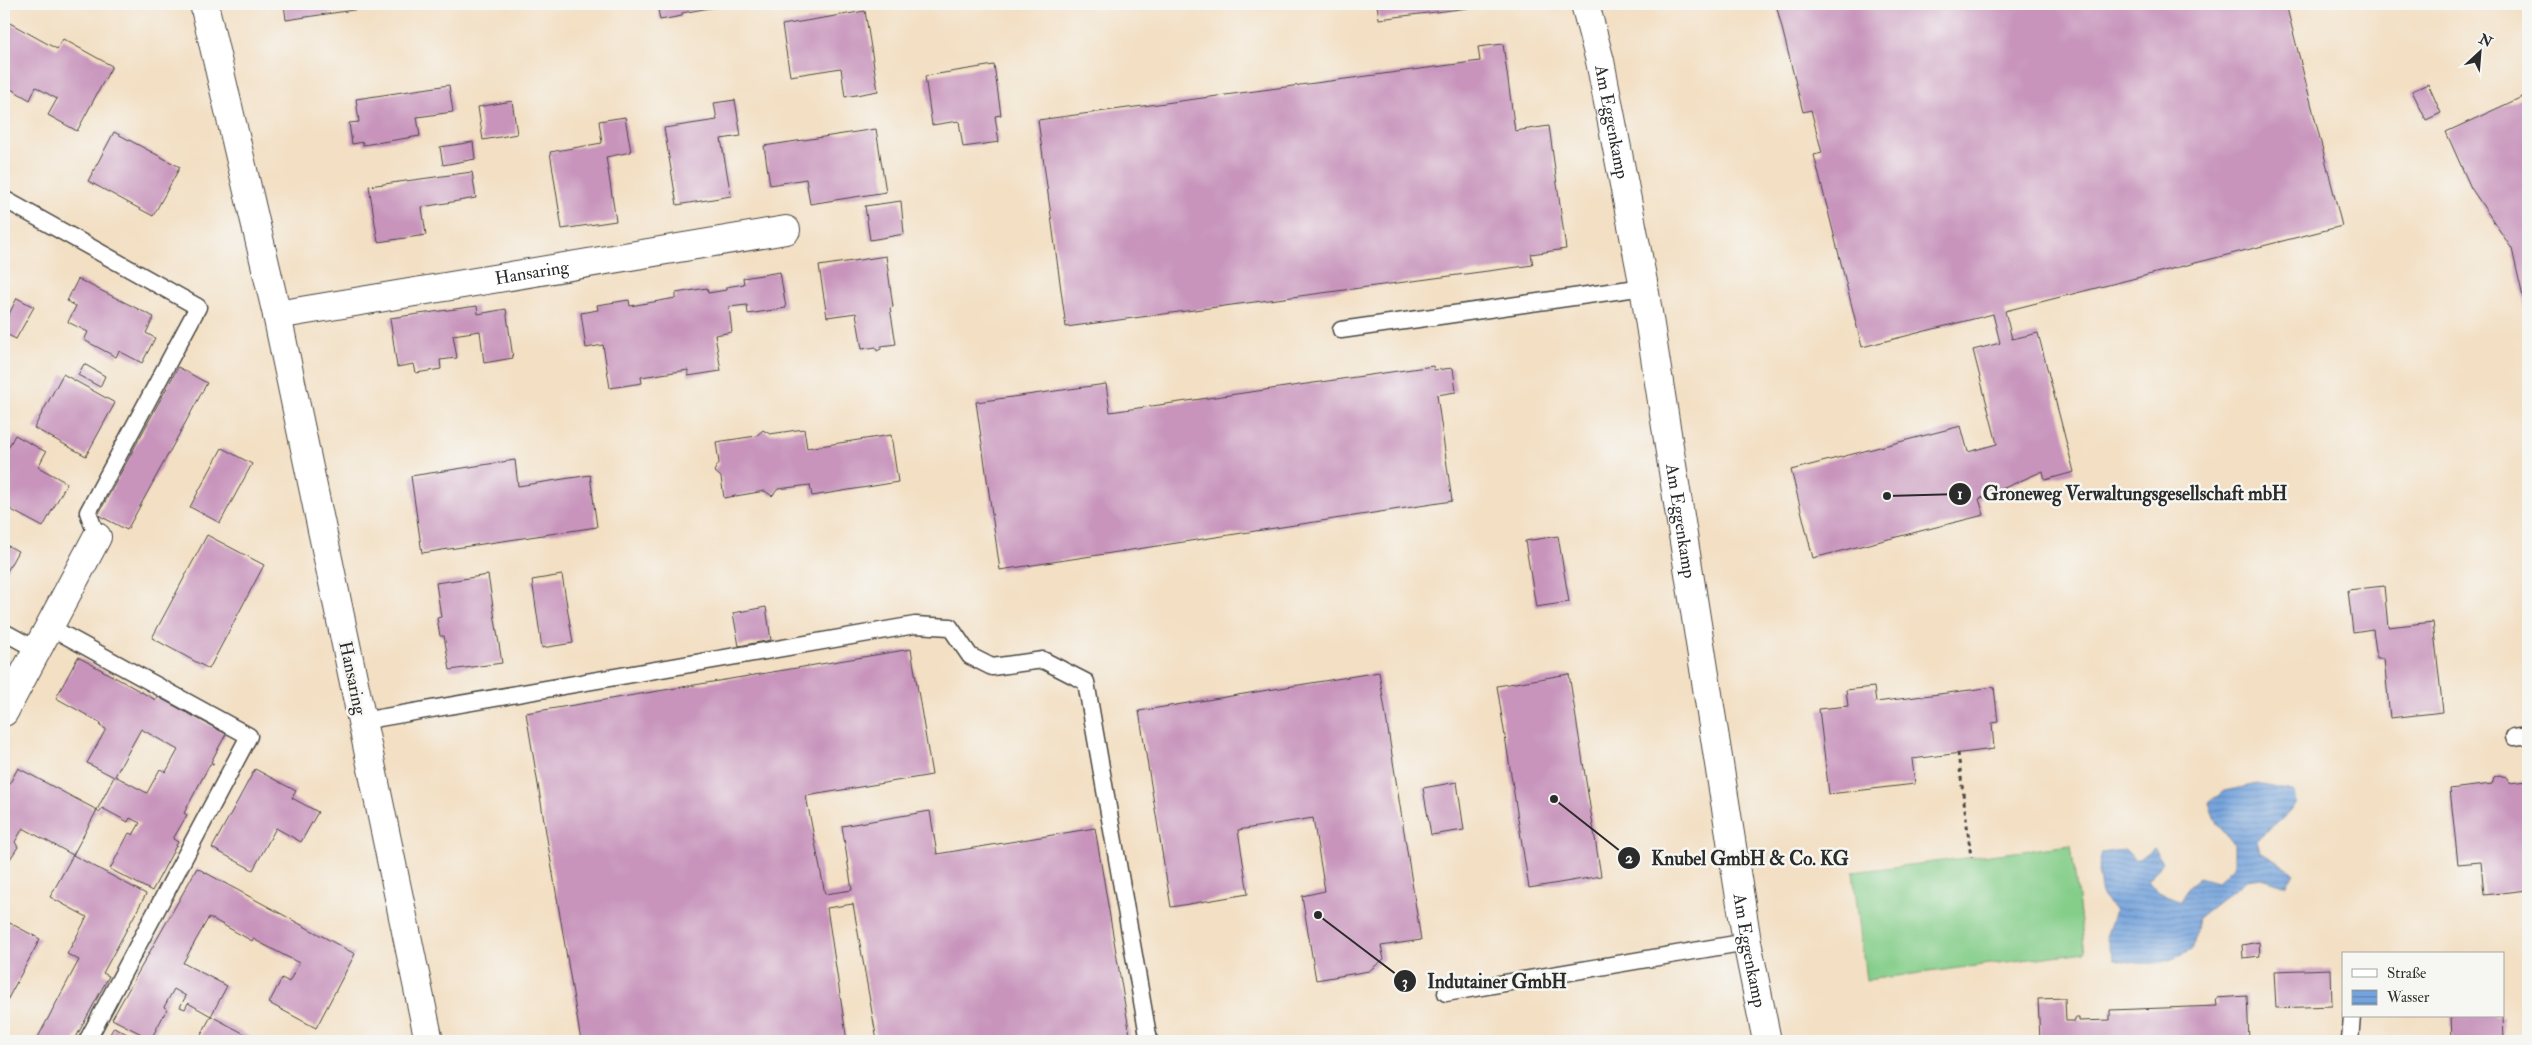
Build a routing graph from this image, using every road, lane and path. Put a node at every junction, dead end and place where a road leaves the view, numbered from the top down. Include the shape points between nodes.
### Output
1 (204, 4) edge
2 (1585, 4) edge
3 (4, 199) edge
4 (786, 230) dead end
5 (1644, 287) junction
6 (277, 315) junction
7 (1341, 330) dead end
8 (97, 537) joint
9 (4, 632) edge
10 (43, 639) junction
11 (4, 712) edge
12 (362, 721) junction
13 (1958, 753) dead end
14 (1971, 857) dead end
15 (1747, 942) junction
16 (1446, 993) dead end
17 (2352, 1018) edge
18 (86, 1041) edge
19 (429, 1041) edge
20 (1149, 1041) edge
21 (1767, 1041) edge
22 (2350, 1041) edge

1 - 6 street, Hansaring
2 - 5 street, Am Eggenkamp via 1600,61
3 - 8 lane via 198,306 88,512
4 - 6 street, Hansaring
5 - 7 lane
5 - 15 street, Am Eggenkamp
6 - 12 street, Hansaring
8 - 10 street
9 - 10 lane
10 - 11 street
10 - 18 lane via 249,736
12 - 19 street, Hansaring
12 - 20 lane via 915,625 950,627 970,656 992,667 1043,660 1086,682
13 - 14 path
15 - 16 lane
15 - 21 street, Am Eggenkamp
17 - 22 lane

